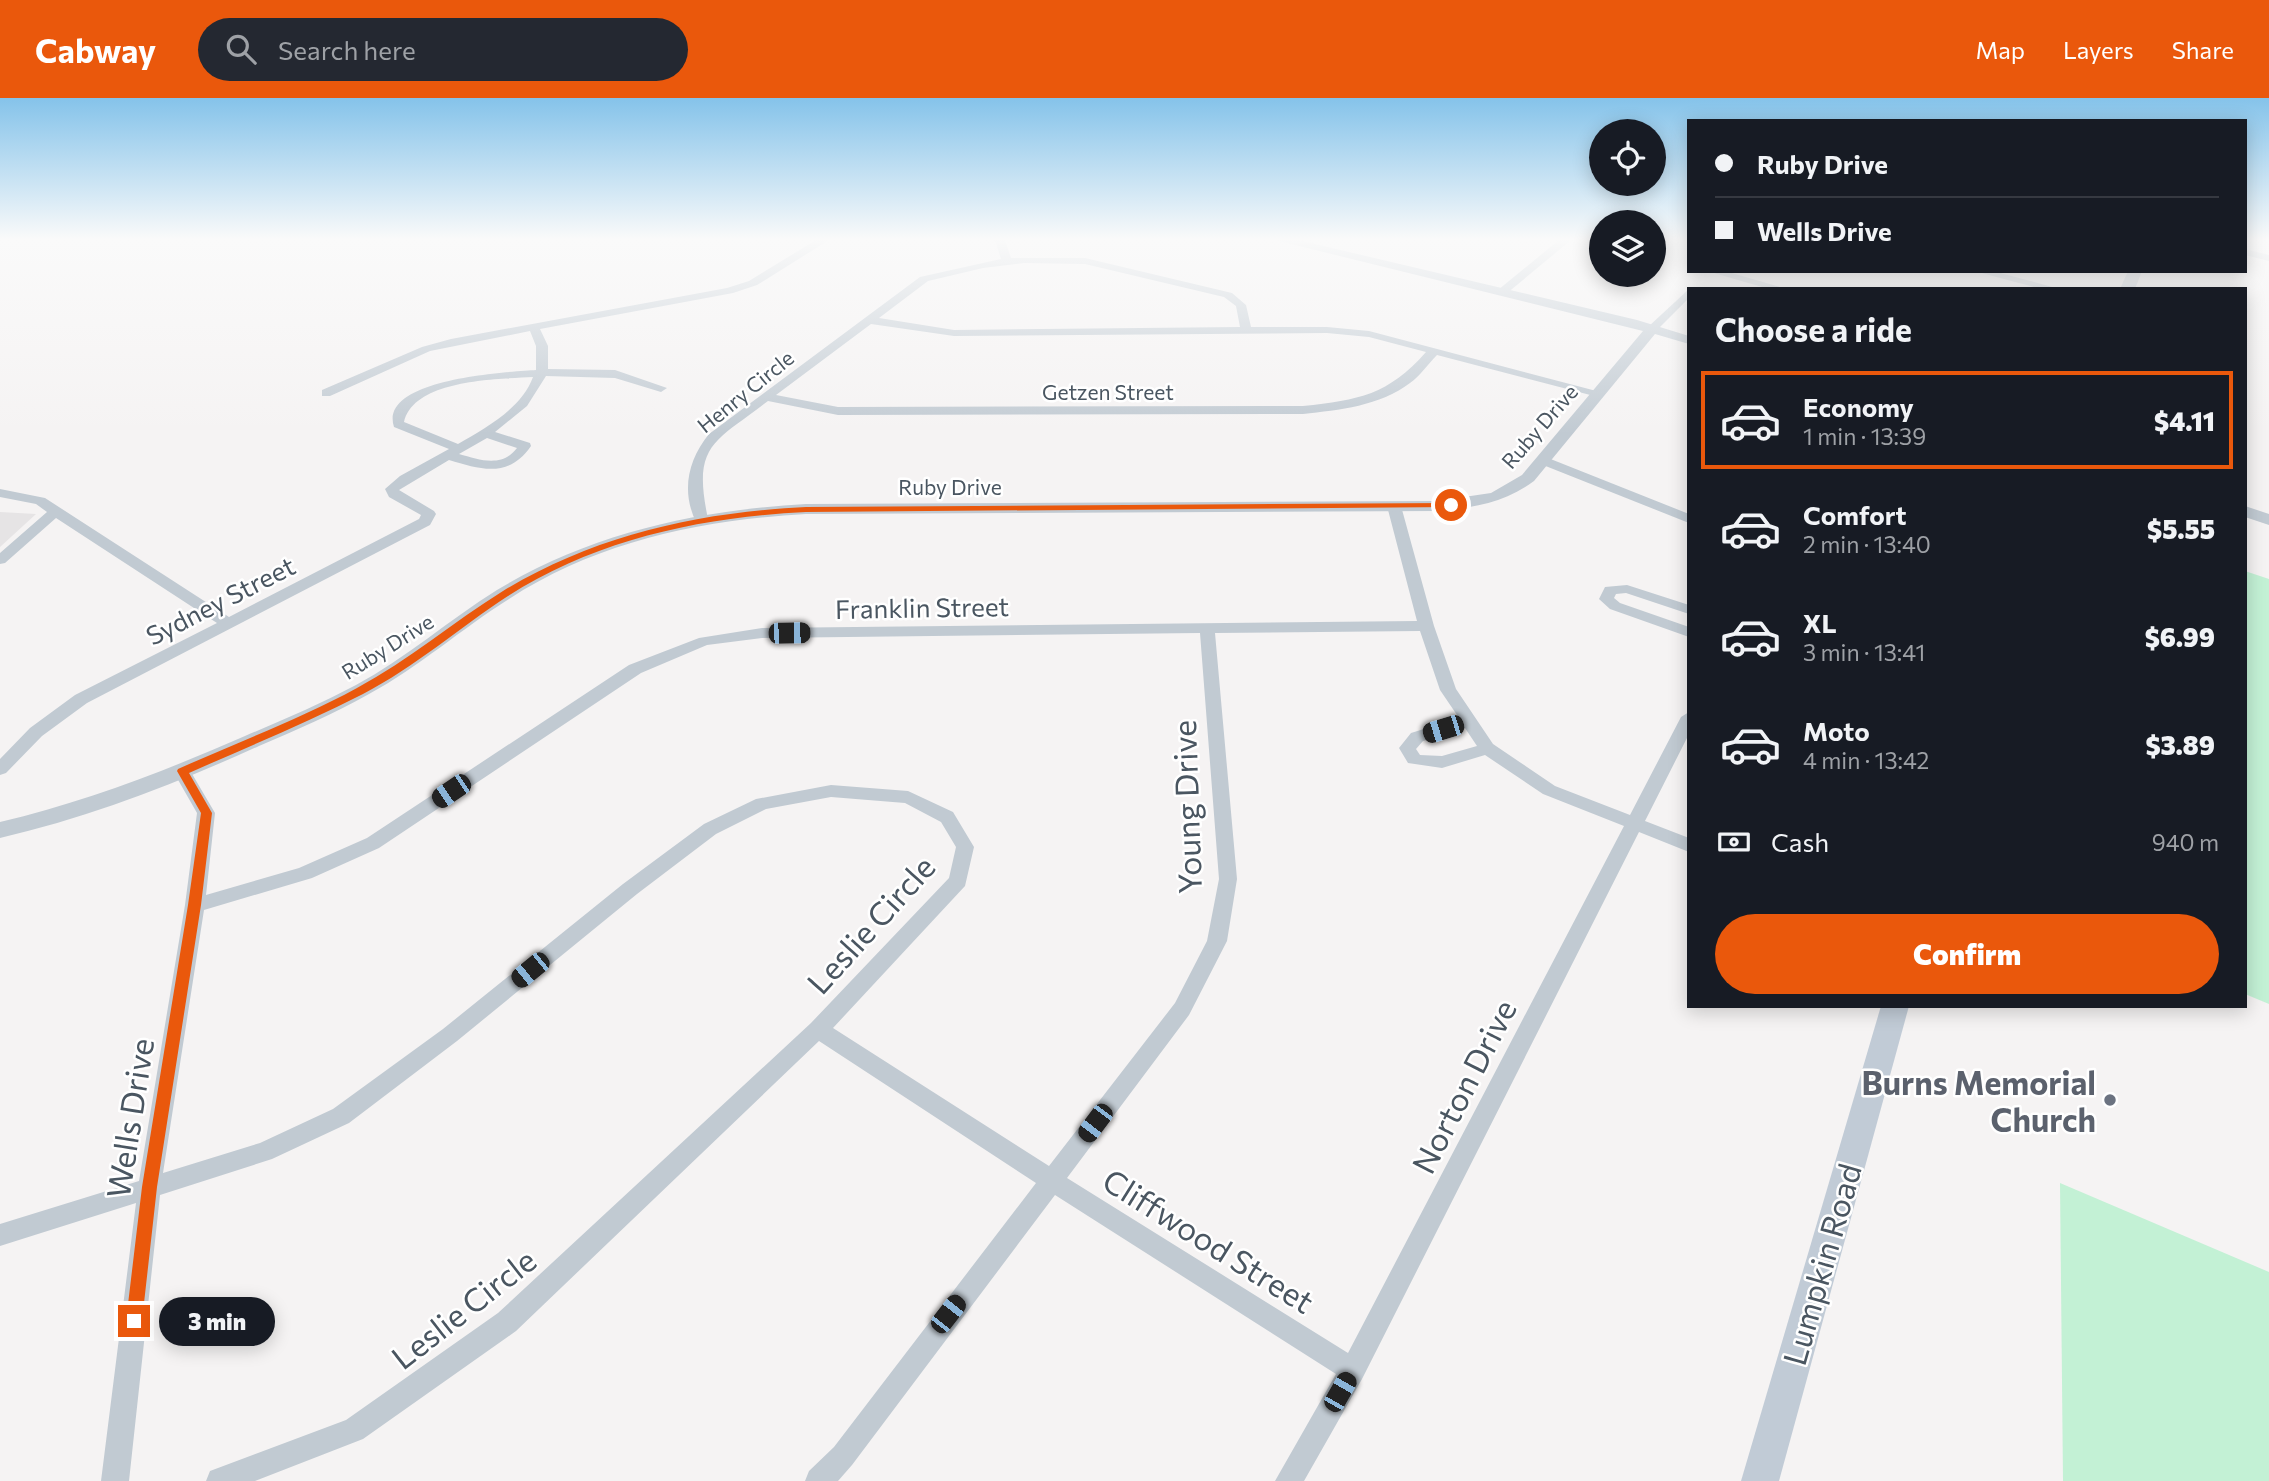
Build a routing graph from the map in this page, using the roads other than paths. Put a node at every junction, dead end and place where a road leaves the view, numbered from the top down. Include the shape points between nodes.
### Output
1 (656, 305) edge
2 (889, 305) edge
3 (1240, 305) edge
4 (1553, 305) edge
5 (1676, 305) edge
6 (868, 320) junction
7 (534, 327) junction
8 (1652, 329) junction
9 (1247, 330) junction
10 (1687, 339) edge
11 (1435, 350) junction
12 (539, 375) junction
13 (661, 388) dead end
14 (326, 393) dead end
15 (1598, 393) junction
16 (765, 397) junction
17 (486, 434) junction
18 (454, 452) junction
19 (1543, 460) junction
20 (0, 494) edge
21 (1394, 506) junction
22 (56, 511) junction
23 (2247, 512) edge
24 (1687, 518) edge
25 (701, 519) junction
26 (2269, 520) edge
27 (0, 560) edge
28 (1687, 609) edge
29 (230, 624) junction
30 (1426, 626) junction
31 (1207, 629) junction
32 (1687, 631) edge
33 (1469, 721) junction
34 (1687, 721) edge
35 (1487, 748) junction
36 (0, 769) edge
37 (182, 771) junction
38 (1633, 821) junction
39 (0, 830) edge
40 (1687, 844) edge
41 (195, 905) junction
42 (1894, 1008) edge
43 (818, 1028) junction
44 (1052, 1181) junction
45 (149, 1187) junction
46 (0, 1235) edge
47 (1353, 1370) junction
48 (115, 1481) edge
49 (220, 1481) edge
50 (819, 1481) edge
51 (1289, 1481) edge
52 (1760, 1481) edge

1 - 7 street
2 - 6 street, Henry Circle
3 - 9 street, Henry Circle
4 - 8 street
5 - 8 street, Ruby Drive
6 - 9 street via 954,333
6 - 16 street, Henry Circle
7 - 12 street via 543,348
7 - 14 street via 426,349
8 - 10 street
8 - 15 street, Ruby Drive
9 - 11 street via 1368,334
11 - 15 street
11 - 16 street, Getzen Street via 1406,381 1379,395 1355,404 1303,410 838,411
12 - 13 street via 615,374
12 - 17 street via 515,413
12 - 18 street via 446,383 413,397 398,424
15 - 19 street, Ruby Drive
16 - 25 street, Henry Circle via 713,437 698,458 692,477
17 - 18 street
17 - 18 street via 525,446 519,456 491,468
18 - 29 street, Sydney Street via 392,489 426,511 428,519
19 - 21 street, Ruby Drive via 1522,482 1494,497 1451,505
19 - 24 street
20 - 22 street via 40,501
21 - 25 street, Ruby Drive via 806,509
21 - 30 street
22 - 27 street
22 - 29 street
23 - 26 street
25 - 37 street, Ruby Drive via 614,542 556,566 499,598 415,659 360,691
28 - 32 street via 1627,589 1610,590 1606,595 1615,606
29 - 36 street, Sydney Street via 66,709
30 - 31 street, Franklin Street
30 - 33 street via 1448,690
31 - 41 street, Franklin Street via 762,633 704,641 635,669 373,843 305,873
31 - 44 street, Young Drive via 1228,879 1217,941 1182,1009
33 - 35 street
33 - 35 street via 1417,737 1407,748 1414,759 1431,765
34 - 38 street, Norton Drive
35 - 38 street via 1549,790
37 - 39 street, Ruby Drive via 60,817
37 - 41 street, Wells Drive via 206,813
38 - 40 street
38 - 47 street, Norton Drive
41 - 45 street, Wells Drive
42 - 52 main road, Lumpkin Road
43 - 44 street, Cliffwood Street
43 - 45 street, Leslie Circle via 958,881 965,847 947,817 908,797 831,791 762,803 710,829 341,1116 264,1152
43 - 49 street, Leslie Circle via 507,1322 354,1430
44 - 47 street, Cliffwood Street
44 - 50 street, Young Drive via 843,1456
45 - 46 street, Leslie Circle
45 - 48 street, Wells Drive
47 - 51 street, Norton Drive

